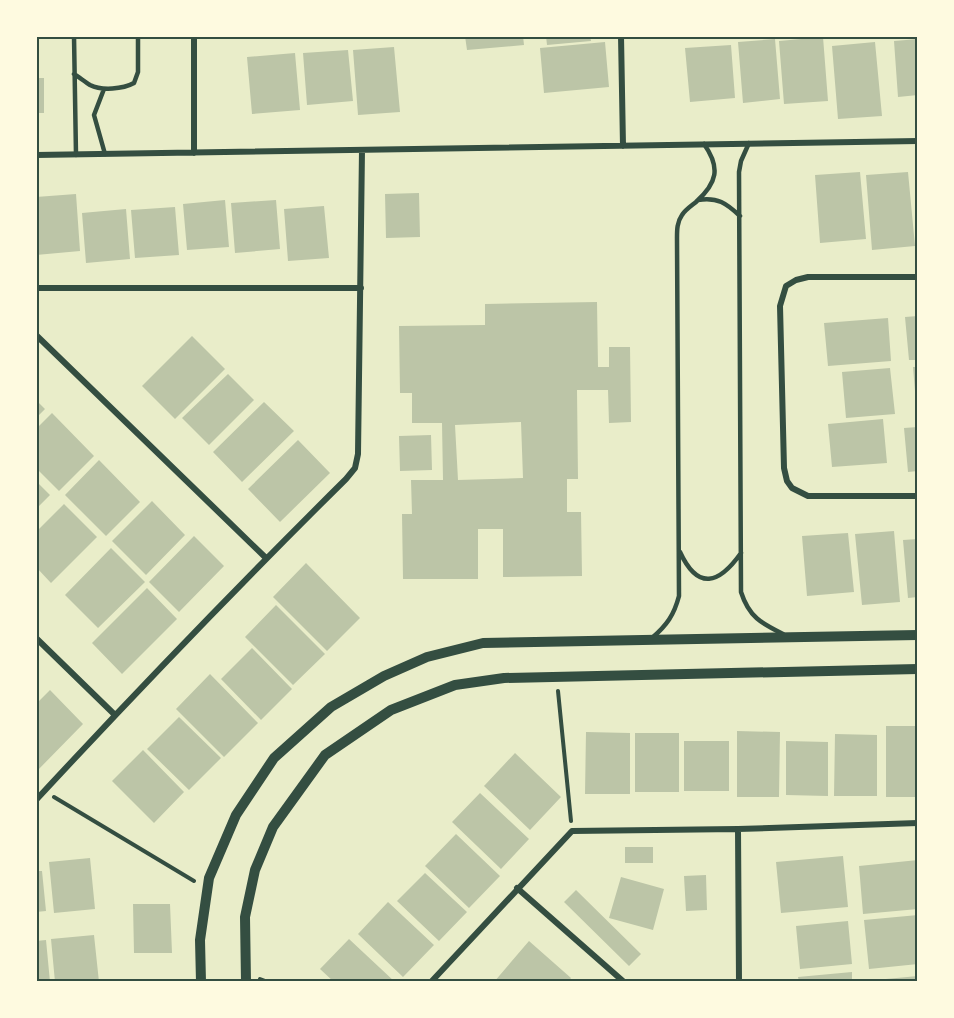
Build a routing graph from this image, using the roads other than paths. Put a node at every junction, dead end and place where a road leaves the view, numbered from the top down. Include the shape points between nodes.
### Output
1 (74, 36) edge
2 (138, 36) edge
3 (194, 36) edge
4 (621, 36) edge
5 (74, 74) junction
6 (104, 88) junction
7 (918, 141) edge
8 (749, 143) junction
9 (704, 144) junction
10 (623, 146) junction
11 (362, 150) junction
12 (194, 153) junction
13 (105, 154) junction
14 (36, 155) edge
15 (76, 155) junction
16 (698, 200) junction
17 (740, 216) junction
18 (918, 277) edge
19 (36, 288) edge
20 (361, 288) junction
21 (36, 335) edge
22 (918, 496) edge
23 (679, 550) junction
24 (741, 554) junction
25 (266, 558) junction
26 (918, 635) edge
27 (789, 637) junction
28 (36, 638) edge
29 (650, 640) junction
30 (918, 669) edge
31 (115, 715) junction
32 (36, 800) edge
33 (918, 823) edge
34 (738, 829) junction
35 (517, 888) junction
36 (201, 982) edge
37 (246, 982) edge
38 (431, 982) edge
39 (624, 982) edge
40 (739, 982) edge

1 - 5 lane
2 - 6 lane via 138,72 134,83
3 - 12 street
4 - 10 street
5 - 6 lane via 92,86
5 - 15 lane
6 - 13 lane via 94,115
7 - 8 street
8 - 9 street
8 - 17 lane via 739,171
9 - 10 street
9 - 16 lane via 715,170 713,181
10 - 11 street
11 - 12 street
11 - 20 street
12 - 13 street
13 - 15 street
14 - 15 street
16 - 17 lane via 725,202
16 - 23 lane via 682,215 677,238
17 - 24 lane
18 - 22 street via 796,280 786,286 780,306 784,468 792,488 808,496
19 - 20 street
20 - 25 street via 355,468
21 - 25 street
23 - 24 lane via 691,572 708,579 729,569
23 - 29 lane via 676,607 666,626
24 - 27 lane via 741,592 746,606 753,616
25 - 31 street
26 - 27 street
27 - 29 street
28 - 31 street
29 - 36 street via 483,643 427,657 384,676 332,707 274,758 236,815 209,878 200,940
30 - 37 street via 504,678 455,685 391,710 325,755 273,827 255,870 245,917
31 - 32 street
33 - 34 street
34 - 35 street via 572,831
34 - 40 street
35 - 38 street
35 - 39 street

